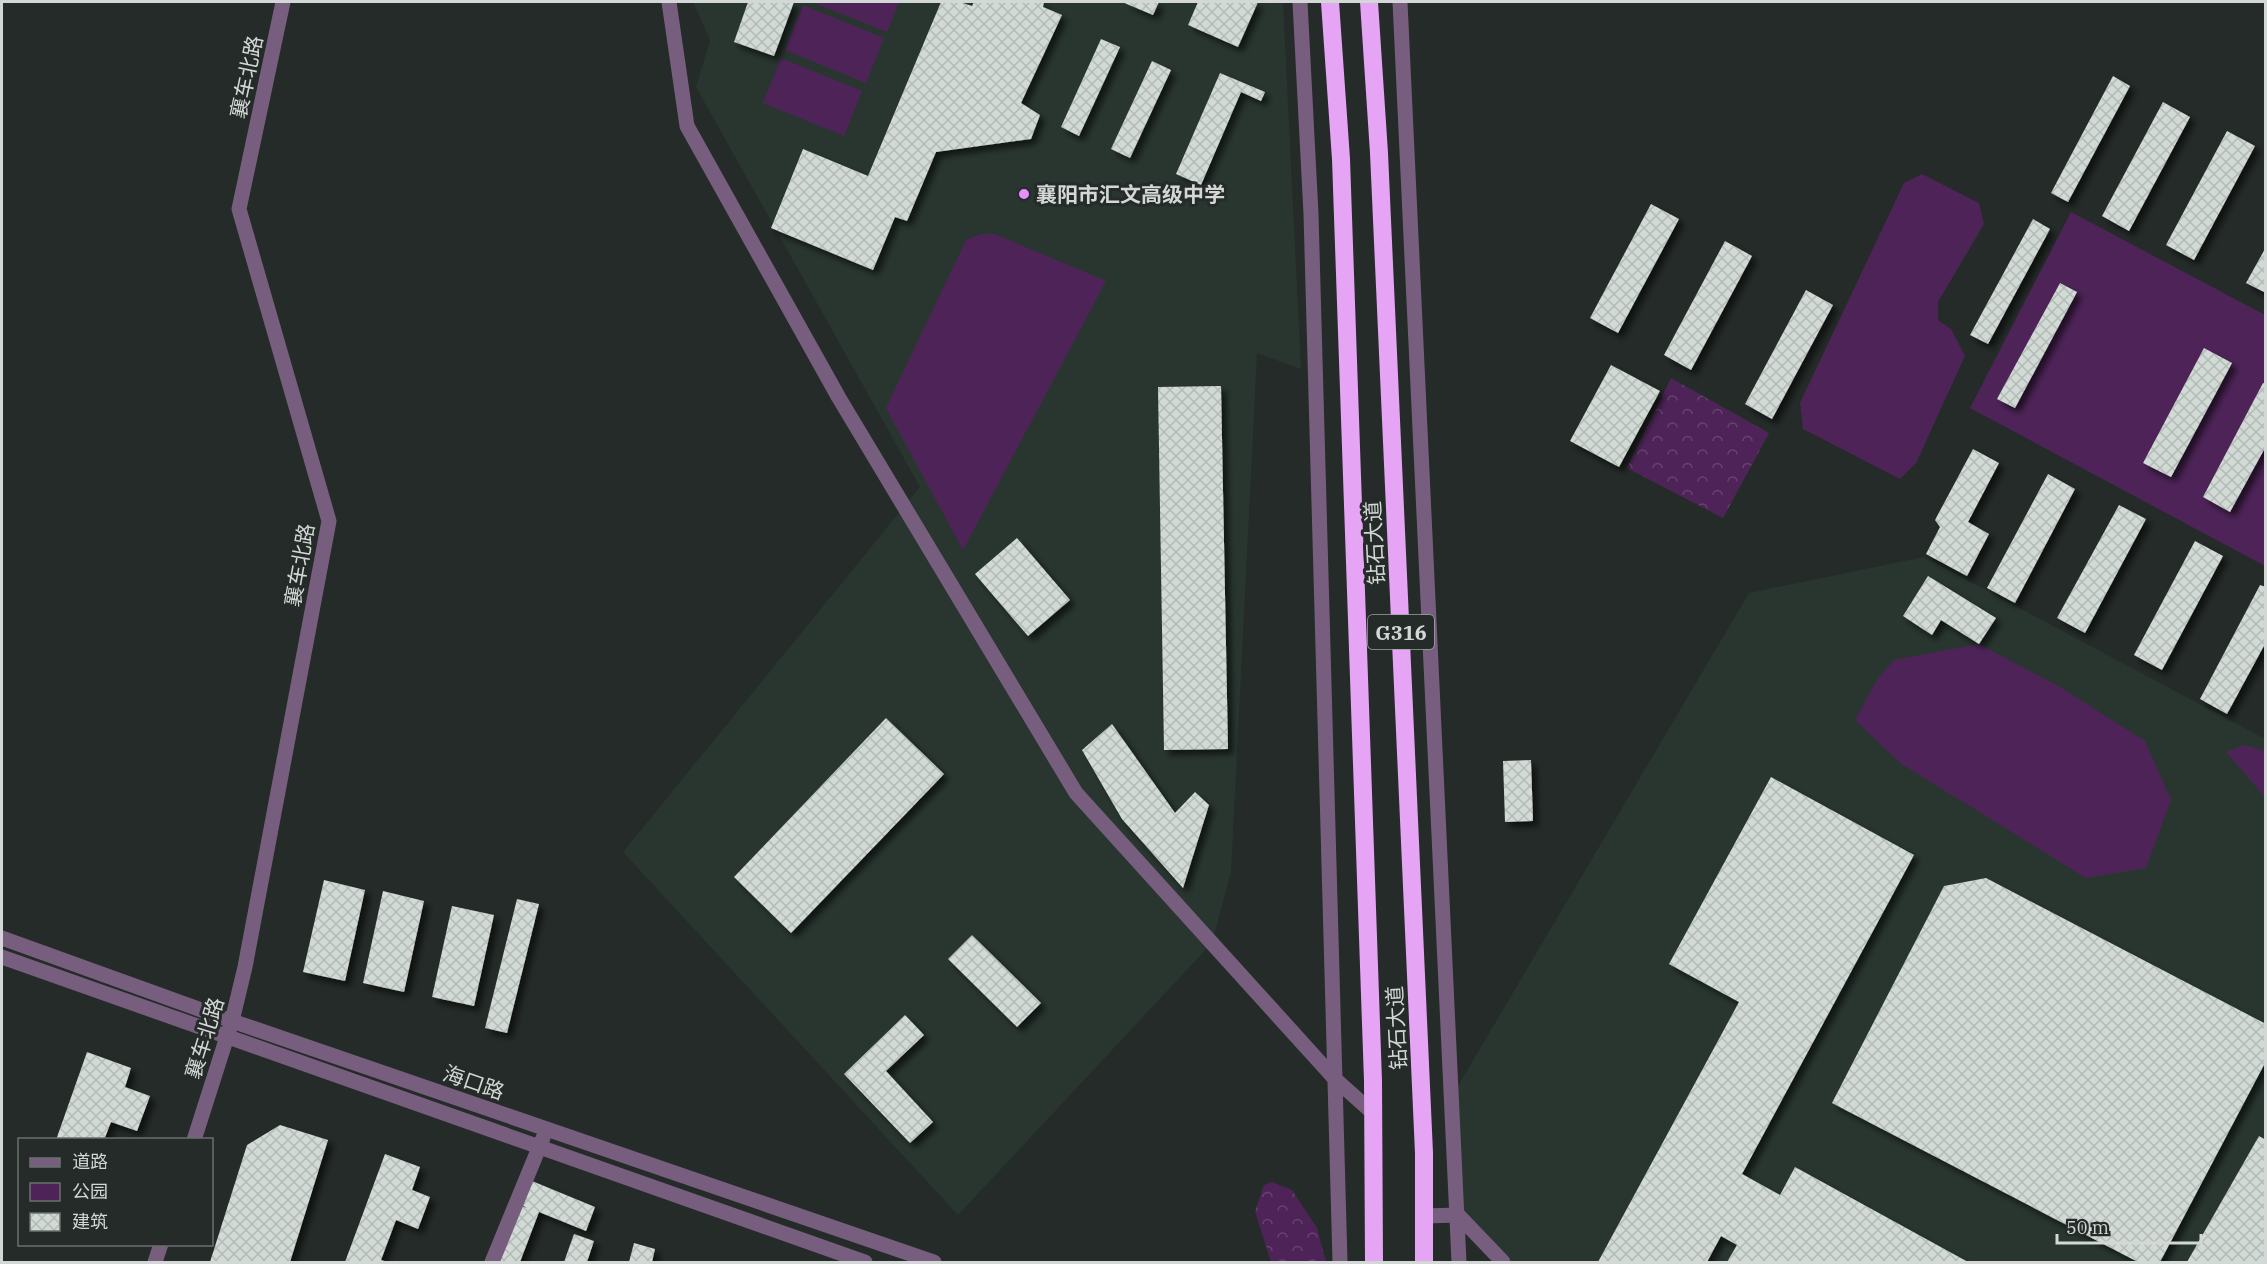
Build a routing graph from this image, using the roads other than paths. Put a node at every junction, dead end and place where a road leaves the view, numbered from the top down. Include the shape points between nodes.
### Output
1 (283, 2) edge
2 (669, 2) edge
3 (1300, 2) edge
4 (1330, 2) edge
5 (1369, 2) edge
6 (1400, 2) edge
7 (2, 938) edge
8 (2, 957) edge
9 (232, 1021) junction
10 (227, 1037) junction
11 (1335, 1079) junction
12 (1373, 1113) junction
13 (546, 1129) junction
14 (195, 1138) edge
15 (539, 1147) junction
16 (1458, 1215) junction
17 (1424, 1216) junction
18 (161, 1246) edge
19 (155, 1263) edge
20 (492, 1263) edge
21 (865, 1263) edge
22 (934, 1263) edge
23 (1340, 1263) edge
24 (1374, 1263) edge
25 (1424, 1263) edge
26 (1458, 1263) edge
27 (1503, 1263) edge

1 - 9 street, 襄车北路 via 238,209 329,521
2 - 11 street via 687,126 839,398 1076,793
3 - 11 street via 1311,214
4 - 12 highway, 钻石大道 / G316 via 1341,171
5 - 17 highway, 钻石大道 / G316
6 - 16 street
7 - 9 street, 海口路
8 - 10 street, 海口路
9 - 10 street, 襄车北路
9 - 13 street, 海口路
10 - 14 street, 襄车北路
10 - 15 street, 海口路
11 - 12 street
11 - 23 street
12 - 24 highway, 钻石大道 / G316
13 - 15 street
13 - 22 street, 海口路
15 - 20 street
15 - 21 street, 海口路
16 - 17 street
16 - 26 street
16 - 27 street
17 - 25 highway, 钻石大道 / G316
18 - 19 street

